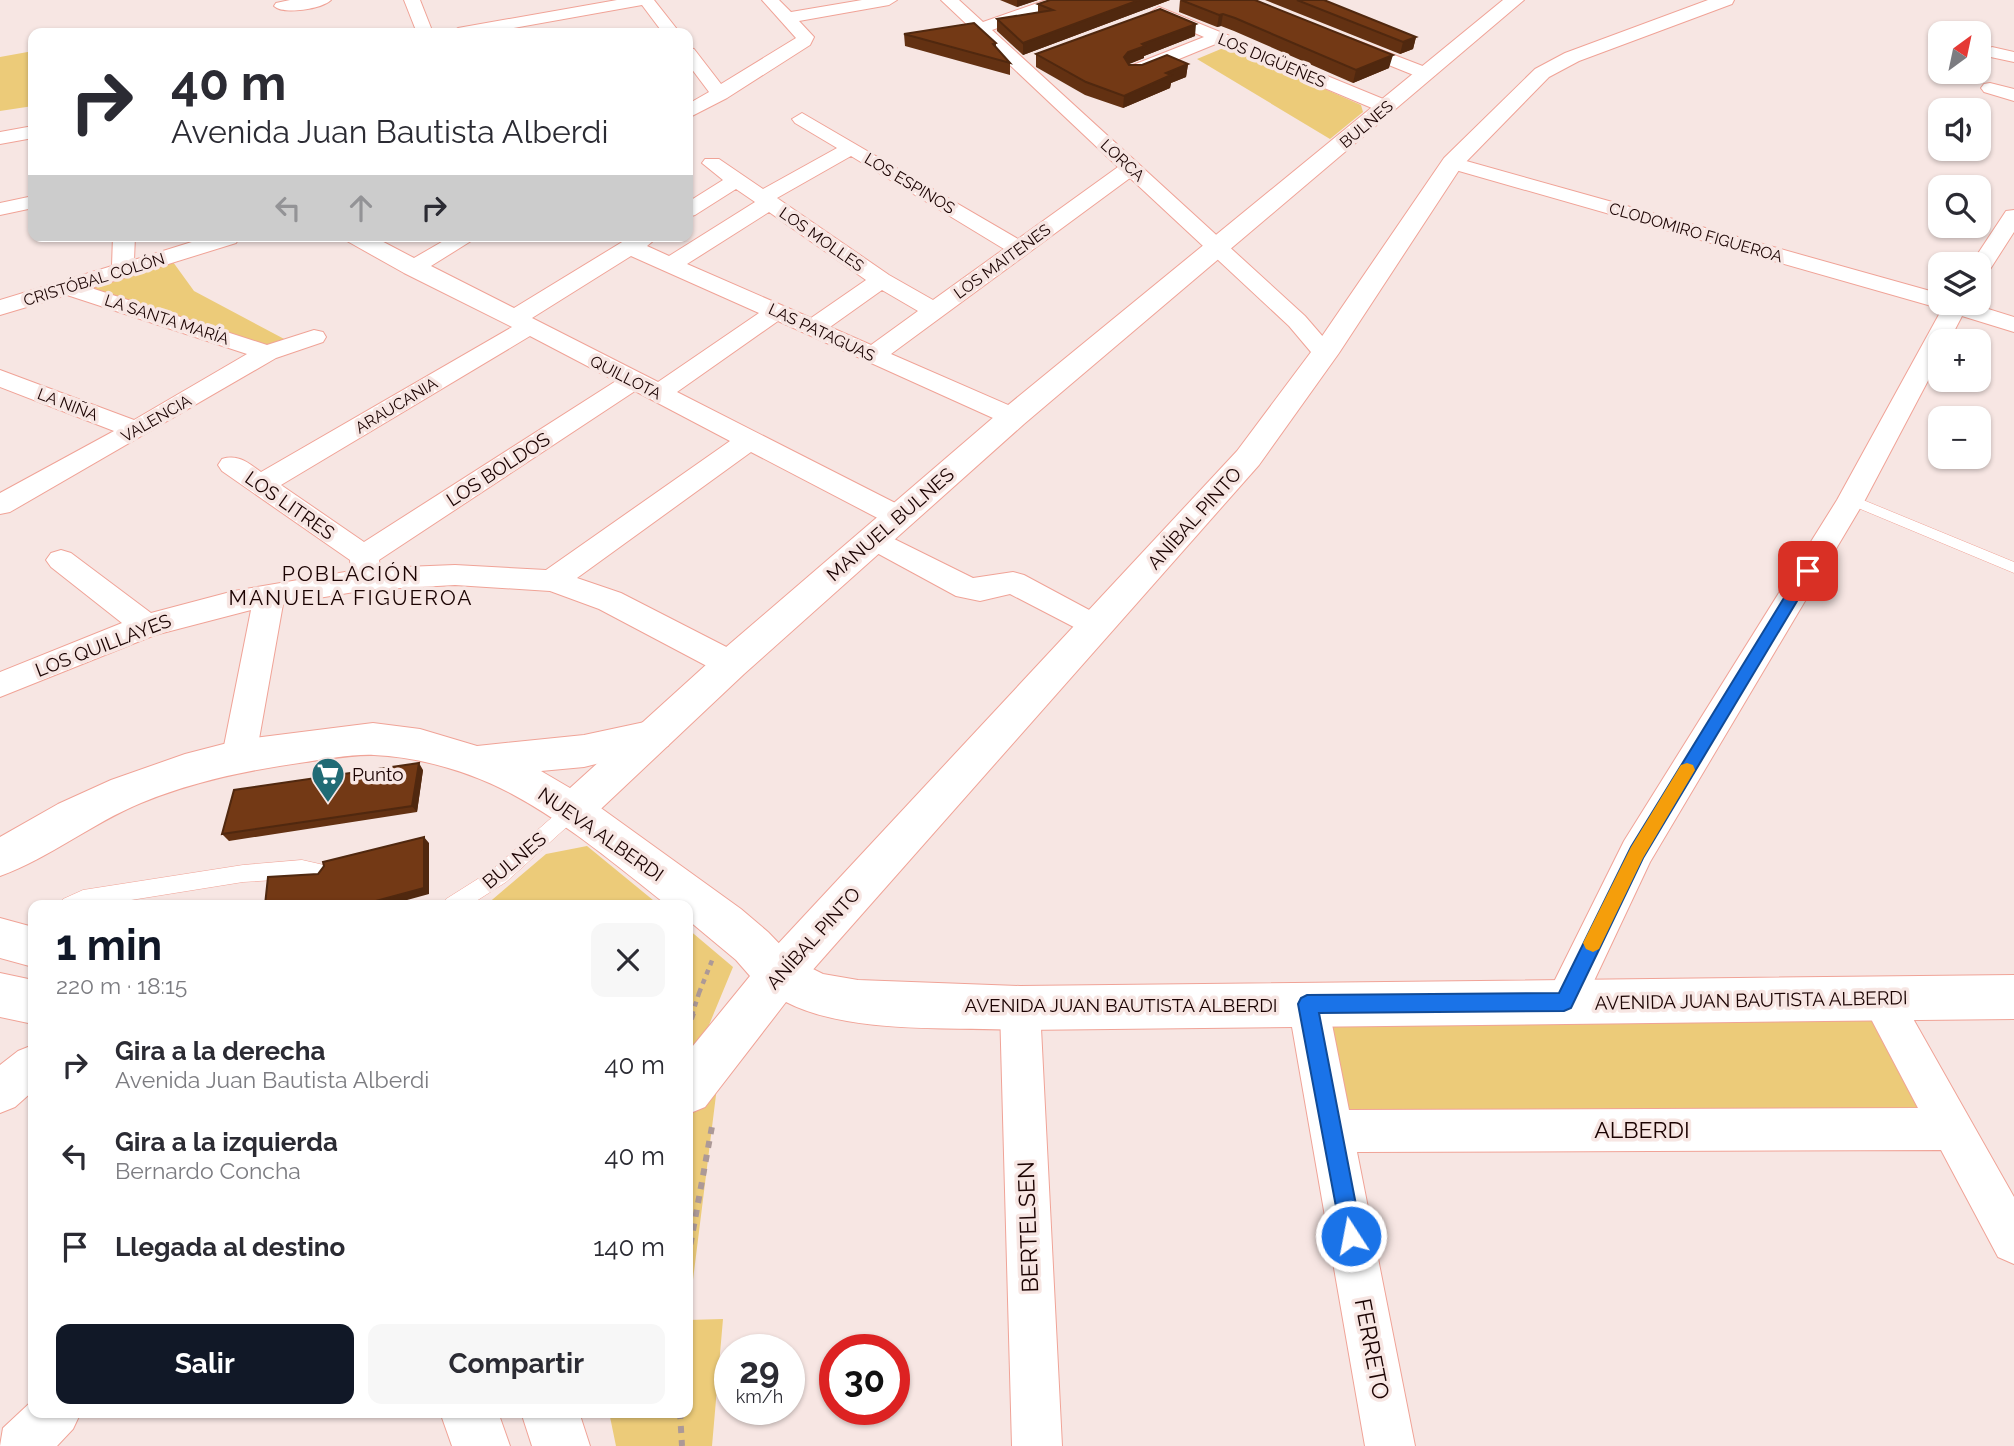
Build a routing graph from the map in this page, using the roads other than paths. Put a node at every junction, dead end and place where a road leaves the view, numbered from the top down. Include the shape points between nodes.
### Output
1 (323, 0) edge
2 (412, 0) edge
3 (526, 0) edge
4 (645, 0) edge
5 (770, 0) edge
6 (889, 0) edge
7 (949, 0) edge
8 (1061, 0) edge
9 (1515, 0) edge
10 (1726, 0) edge
11 (1179, 4) dead end
12 (283, 9) edge
13 (788, 18) junction
14 (542, 26) edge
15 (423, 28) edge
16 (518, 28) edge
17 (668, 28) edge
18 (981, 29) junction
19 (1330, 35) edge
20 (1218, 37) junction
21 (1992, 52) dead end
22 (2014, 57) edge
23 (693, 59) edge
24 (1134, 71) edge
25 (1427, 74) junction
26 (1990, 88) dead end
27 (720, 94) junction
28 (2014, 95) edge
29 (1386, 107) junction
30 (693, 108) edge
31 (802, 119) dead end
32 (28, 133) edge
33 (1, 137) edge
34 (851, 148) junction
35 (0, 163) edge
36 (712, 163) dead end
37 (1452, 163) junction
38 (1131, 167) junction
39 (736, 180) junction
40 (766, 200) junction
41 (28, 203) edge
42 (693, 208) edge
43 (0, 209) edge
44 (2014, 216) edge
45 (124, 242) edge
46 (212, 242) edge
47 (366, 242) edge
48 (458, 242) edge
49 (639, 242) edge
50 (1018, 248) junction
51 (1218, 249) junction
52 (1990, 252) edge
53 (671, 264) junction
54 (412, 268) junction
55 (123, 270) junction
56 (881, 280) junction
57 (66, 287) junction
58 (1928, 297) edge
59 (0, 308) edge
60 (934, 310) junction
61 (777, 311) junction
62 (1944, 315) edge
63 (1983, 315) edge
64 (1297, 321) junction
65 (521, 323) junction
66 (1343, 326) junction
67 (2014, 326) edge
68 (813, 328) junction
69 (314, 337) dead end
70 (267, 353) junction
71 (1325, 353) junction
72 (873, 355) junction
73 (0, 378) edge
74 (633, 381) junction
75 (658, 394) junction
76 (1013, 417) junction
77 (136, 430) junction
78 (749, 440) junction
79 (232, 465) dead end
80 (262, 484) junction
81 (1851, 500) junction
82 (0, 505) edge
83 (899, 517) junction
84 (874, 539) junction
85 (61, 559) dead end
86 (365, 568) junction
87 (2014, 568) edge
88 (552, 581) junction
89 (269, 596) junction
90 (146, 626) junction
91 (1095, 627) junction
92 (731, 664) junction
93 (0, 685) edge
94 (654, 735) junction
95 (239, 757) junction
96 (471, 760) junction
97 (573, 810) junction
98 (0, 858) edge
99 (317, 871) edge
100 (79, 900) edge
101 (461, 900) edge
102 (779, 975) junction
103 (0, 995) edge
104 (2014, 997) edge
105 (1880, 998) junction
106 (28, 1001) edge
107 (1564, 1002) junction
108 (1307, 1004) junction
109 (1020, 1008) junction
110 (693, 1064) edge
111 (28, 1069) edge
112 (0, 1092) edge
113 (1952, 1129) junction
114 (1331, 1131) junction
115 (2014, 1241) edge
116 (50, 1418) edge
117 (471, 1418) edge
118 (21, 1446) edge
119 (481, 1446) edge
120 (1037, 1446) edge
121 (1390, 1446) edge

1 - 12 street
2 - 15 street
3 - 14 street
4 - 14 street
4 - 17 street
5 - 13 street
6 - 13 street
7 - 18 street, LORCA
8 - 18 street
9 - 25 street, BULNES
10 - 37 street, ANÍBAL PINTO via 1572,57 1542,73
11 - 20 street, LOS DIGÜEÑES via 1152,14
13 - 27 street via 804,41
14 - 16 street
18 - 38 street, LORCA via 1026,63
19 - 25 street
20 - 24 street
20 - 29 street, LOS DIGÜEÑES
21 - 22 street
23 - 27 street
25 - 29 street, BULNES
26 - 28 street
27 - 30 street
29 - 51 street, BULNES
31 - 34 street, LOS ESPINOS
32 - 33 street
33 - 35 street
34 - 40 street
34 - 50 street, LOS ESPINOS
36 - 39 street, LOS MOLLES
37 - 58 street, CLODOMIRO FIGUEROA
37 - 66 street, ANÍBAL PINTO
38 - 50 street, LOS MAITENES
38 - 51 street, LORCA
39 - 40 street, LOS MOLLES
39 - 42 street
40 - 53 street
40 - 56 street, LOS MOLLES
41 - 43 street
44 - 52 street
45 - 55 street
46 - 55 street, CRISTÓBAL COLÓN
47 - 54 street, QUILLOTA
48 - 54 street
49 - 53 street, LAS PATAGUAS
49 - 65 street, ARAUCANIA
50 - 60 street, LOS MAITENES
51 - 64 street, LORCA
51 - 76 street, MANUEL BULNES
53 - 61 street, LAS PATAGUAS
54 - 65 street, QUILLOTA
55 - 57 street, CRISTÓBAL COLÓN
56 - 60 street, LOS MOLLES
56 - 68 street
57 - 59 street, CRISTÓBAL COLÓN
57 - 70 street, LA SANTA MARÍA
60 - 72 street, LOS MAITENES
61 - 68 street, LAS PATAGUAS
61 - 75 street
62 - 81 street
63 - 67 street, CLODOMIRO FIGUEROA
64 - 66 street
64 - 71 street, LORCA
65 - 74 street, QUILLOTA
65 - 80 street, ARAUCANIA
66 - 71 street, ANÍBAL PINTO
68 - 72 street, LAS PATAGUAS
69 - 70 street, VALENCIA
70 - 77 street, VALENCIA
71 - 91 street, ANÍBAL PINTO via 1248,458
72 - 76 street, LAS PATAGUAS
73 - 77 street, LA NIÑA
74 - 75 street, QUILLOTA
74 - 86 street, LOS BOLDOS
75 - 78 street, QUILLOTA
76 - 83 street, MANUEL BULNES
77 - 82 street, VALENCIA
78 - 83 street, QUILLOTA
78 - 88 street
79 - 80 street, LOS LITRES
80 - 86 street, LOS LITRES
81 - 87 lane
81 - 107 street via 1637,852
83 - 84 street, MANUEL BULNES
84 - 91 street via 967,588 1013,583
84 - 92 street, MANUEL BULNES
85 - 90 street
86 - 88 street, LOS QUILLAYES
86 - 89 street, LOS QUILLAYES
88 - 92 street, LOS QUILLAYES via 610,601
89 - 90 street, LOS QUILLAYES
89 - 95 street
90 - 93 street, LOS QUILLAYES
91 - 102 street, ANÍBAL PINTO
92 - 94 street, MANUEL BULNES
94 - 96 street via 564,754
94 - 97 street, MANUEL BULNES
95 - 96 street, NUEVA ALBERDI via 373,740 421,746
95 - 98 street, NUEVA ALBERDI via 125,792
96 - 97 street, NUEVA ALBERDI via 524,781
97 - 101 lane, BULNES via 499,876
97 - 102 street, NUEVA ALBERDI via 725,923
99 - 100 lane via 300,867
102 - 109 street, AVENIDA JUAN BAUTISTA ALBERDI via 818,995 858,1002
102 - 110 street, ANÍBAL PINTO
103 - 106 street
104 - 105 street, AVENIDA JUAN BAUTISTA ALBERDI
105 - 107 street, AVENIDA JUAN BAUTISTA ALBERDI
105 - 113 street
107 - 108 street, AVENIDA JUAN BAUTISTA ALBERDI
108 - 109 street, AVENIDA JUAN BAUTISTA ALBERDI
108 - 114 street, FERRETO
109 - 120 street, BERTELSEN
111 - 112 street
113 - 114 street, ALBERDI
113 - 115 street
114 - 121 street, FERRETO
116 - 118 street
117 - 119 street

